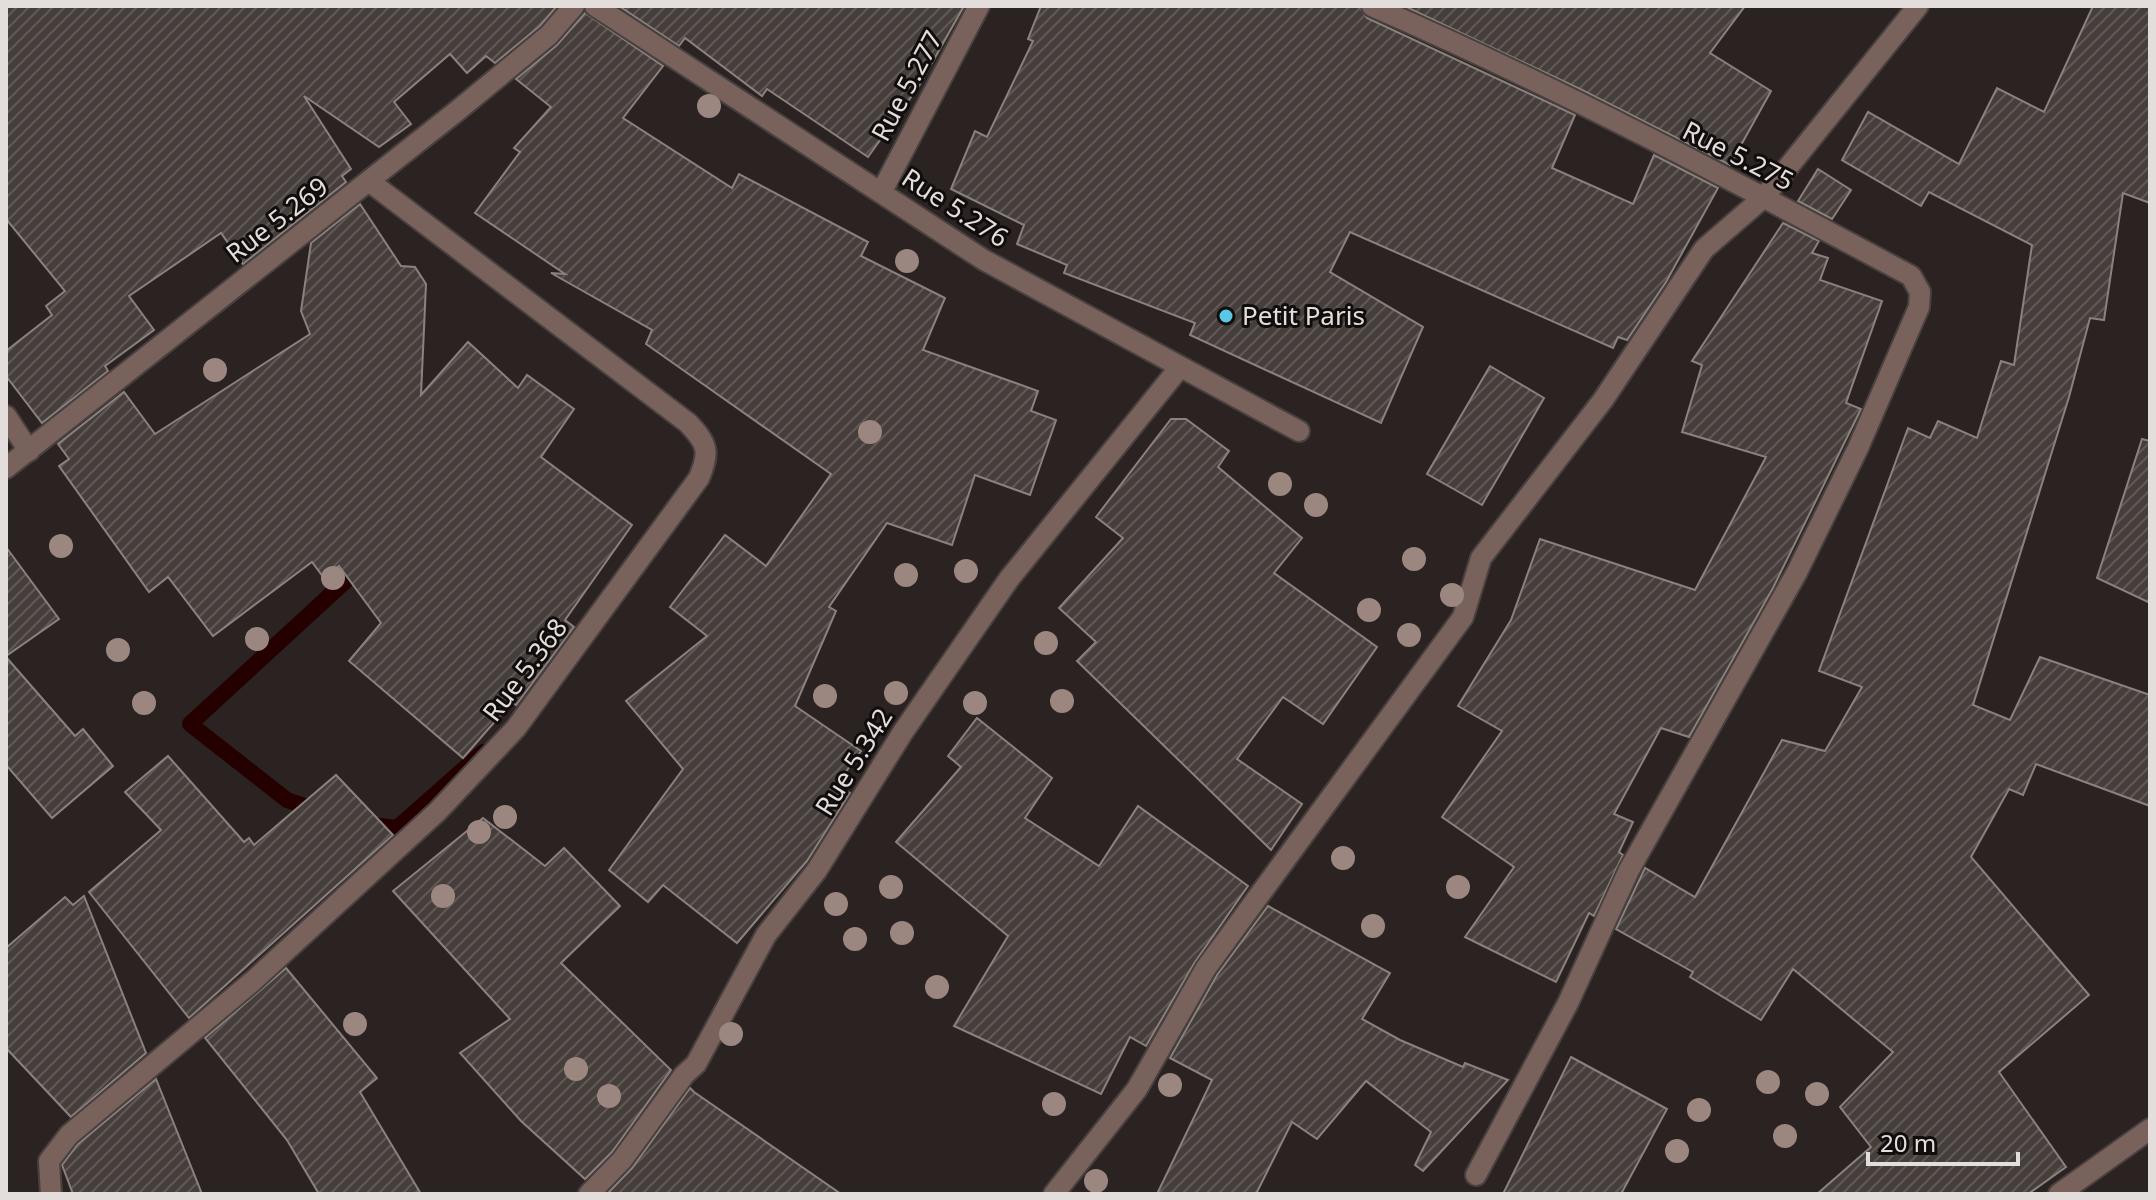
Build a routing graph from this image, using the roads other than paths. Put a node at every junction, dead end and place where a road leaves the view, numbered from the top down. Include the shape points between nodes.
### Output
1 (574, 6) edge
2 (595, 6) edge
3 (979, 6) edge
4 (1372, 6) edge
5 (1918, 6) edge
6 (370, 182) junction
7 (882, 191) junction
8 (1764, 197) junction
9 (1180, 367) junction
10 (6, 416) edge
11 (1299, 431) dead end
12 (29, 451) junction
13 (6, 468) edge
14 (2150, 1129) edge
15 (1476, 1175) dead end
16 (51, 1194) edge
17 (589, 1194) edge
18 (1054, 1194) edge
19 (2059, 1194) edge

1 - 6 street, Rue 5.269 via 549,35
2 - 7 street, Rue 5.276
3 - 7 street, Rue 5.277
4 - 8 street, Rue 5.275
5 - 8 street
6 - 12 street, Rue 5.269
6 - 16 street, Rue 5.368 via 688,423 705,440 709,455 699,478 516,728 368,878 69,1135 49,1161
7 - 9 street, Rue 5.276 via 984,260
8 - 15 street, Rue 5.275 via 1911,276 1920,292 1919,307 1797,572 1629,870 1568,1003
8 - 18 street via 1704,249 1603,400 1481,558 1463,617 1206,968 1137,1089
9 - 11 street, Rue 5.276
9 - 17 street, Rue 5.342 via 1009,579 903,732 817,870 766,935 696,1064
10 - 12 street
12 - 13 street, Rue 5.269
14 - 19 street

